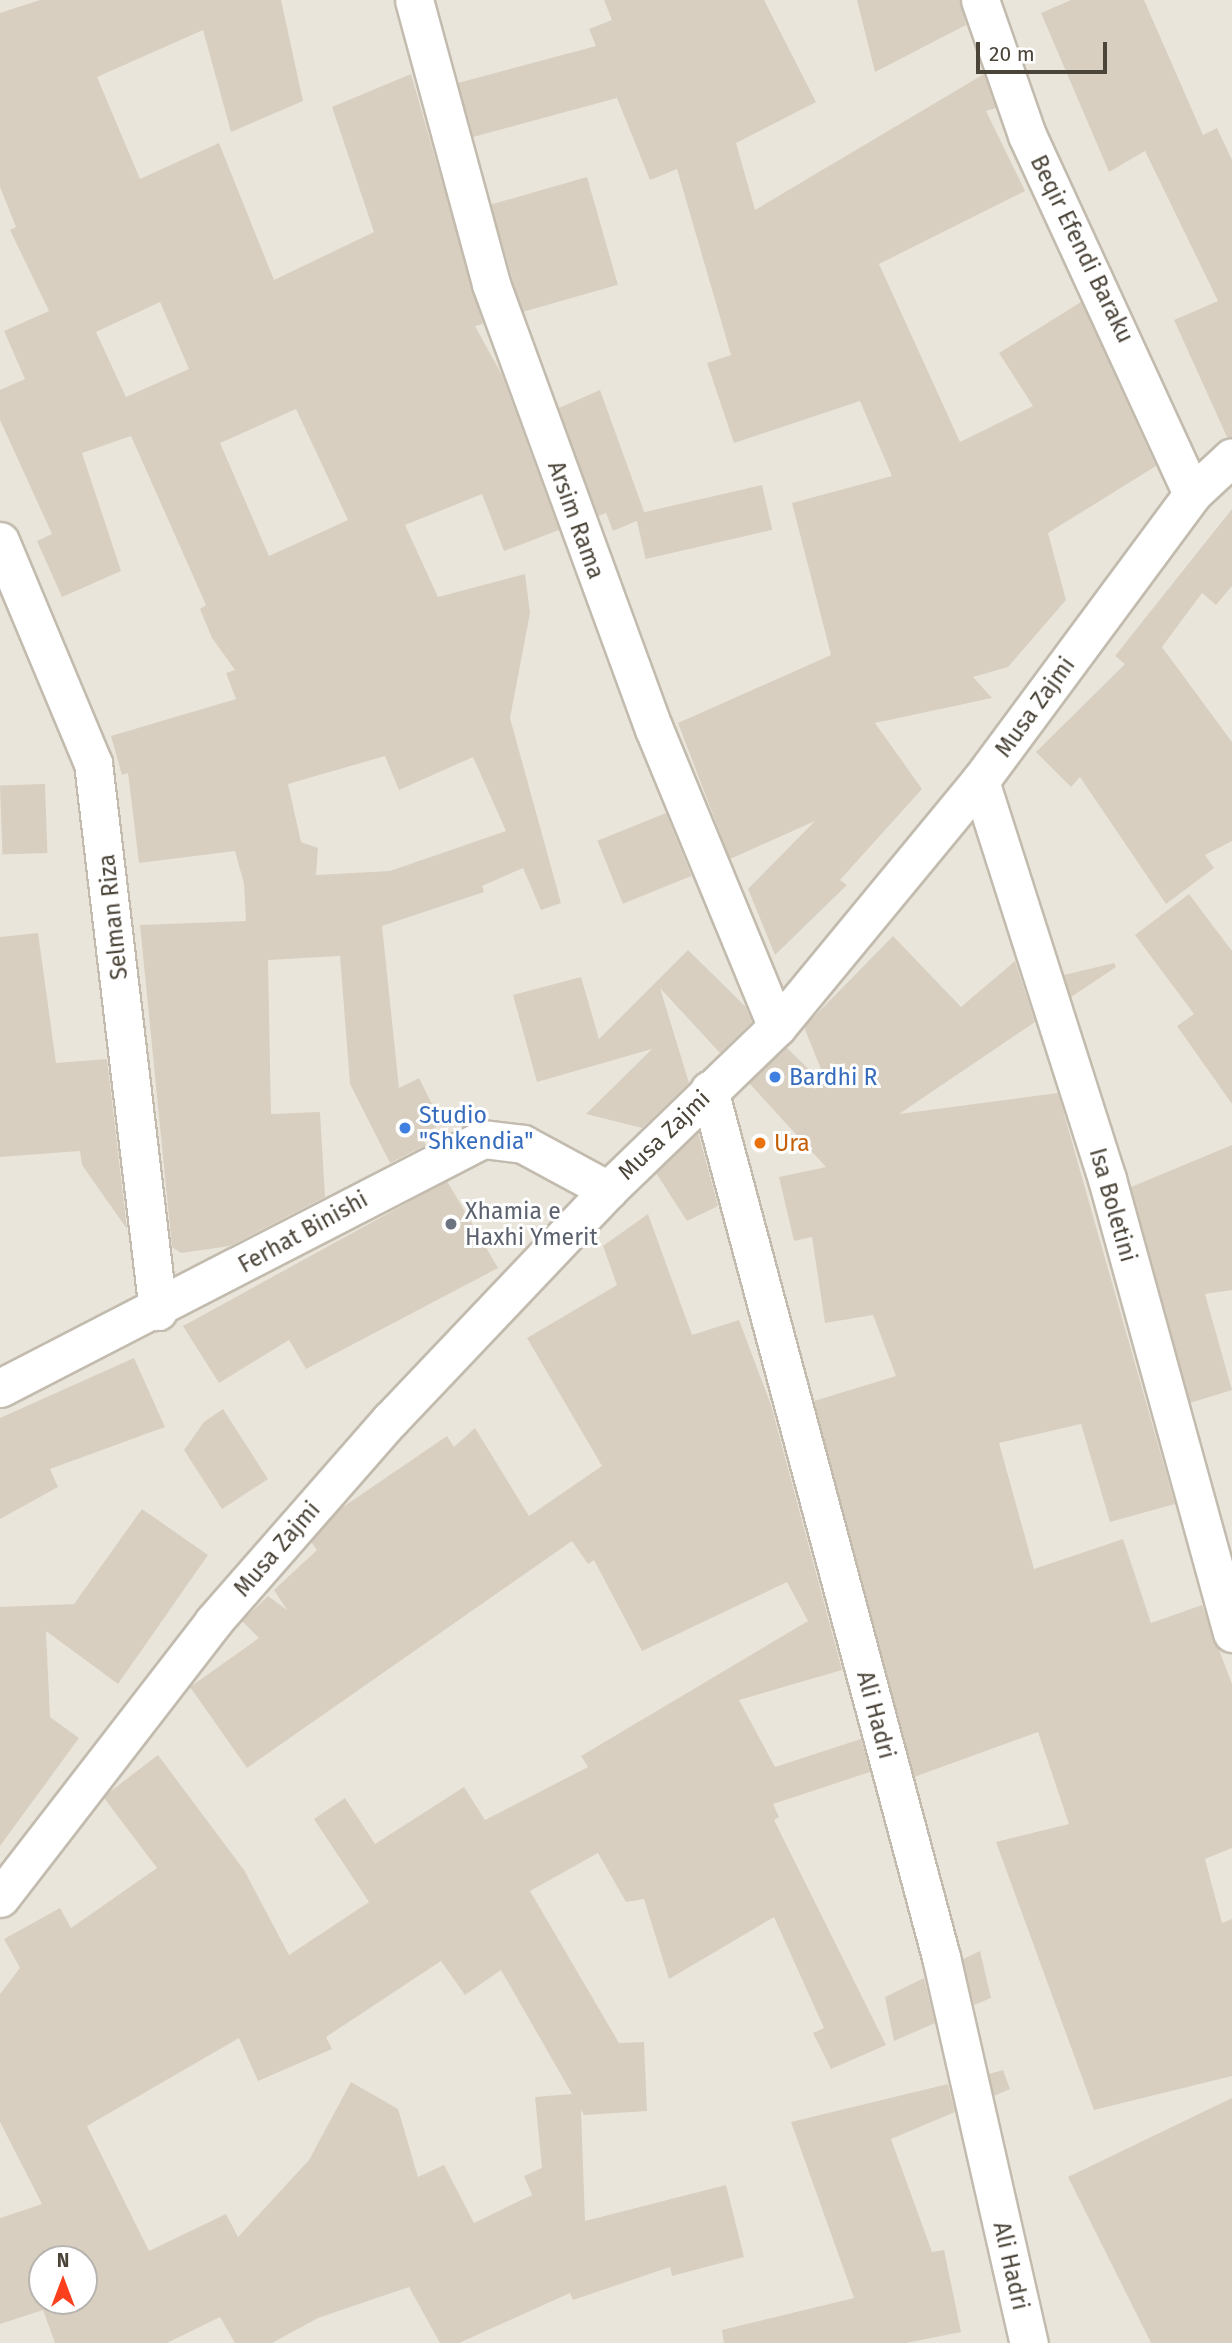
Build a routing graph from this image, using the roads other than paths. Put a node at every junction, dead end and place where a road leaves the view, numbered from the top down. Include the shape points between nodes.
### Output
1 (414, 0) edge
2 (980, 0) edge
3 (1232, 457) edge
4 (1192, 494) junction
5 (0, 541) edge
6 (980, 781) junction
7 (777, 1027) junction
8 (709, 1090) junction
9 (608, 1190) junction
10 (158, 1311) junction
11 (0, 1388) edge
12 (1232, 1633) edge
13 (0, 1898) edge
14 (1029, 2343) edge

1 - 7 street, Arsim Rama via 514,349 654,729
2 - 4 street, Beqir Efendi Baraku via 1027,135
3 - 4 street, Musa Zajmi
4 - 6 street, Musa Zajmi
5 - 10 street, Selman Riza via 93,763
6 - 7 street, Musa Zajmi
6 - 12 street, Isa Boletini via 1107,1179
7 - 8 street, Musa Zajmi
8 - 9 street, Musa Zajmi
8 - 14 street, Ali Hadri via 941,1957
9 - 10 street, Ferhat Binishi via 523,1144 483,1139
9 - 13 street, Musa Zajmi via 390,1419 213,1622
10 - 11 street, Ferhat Binishi

